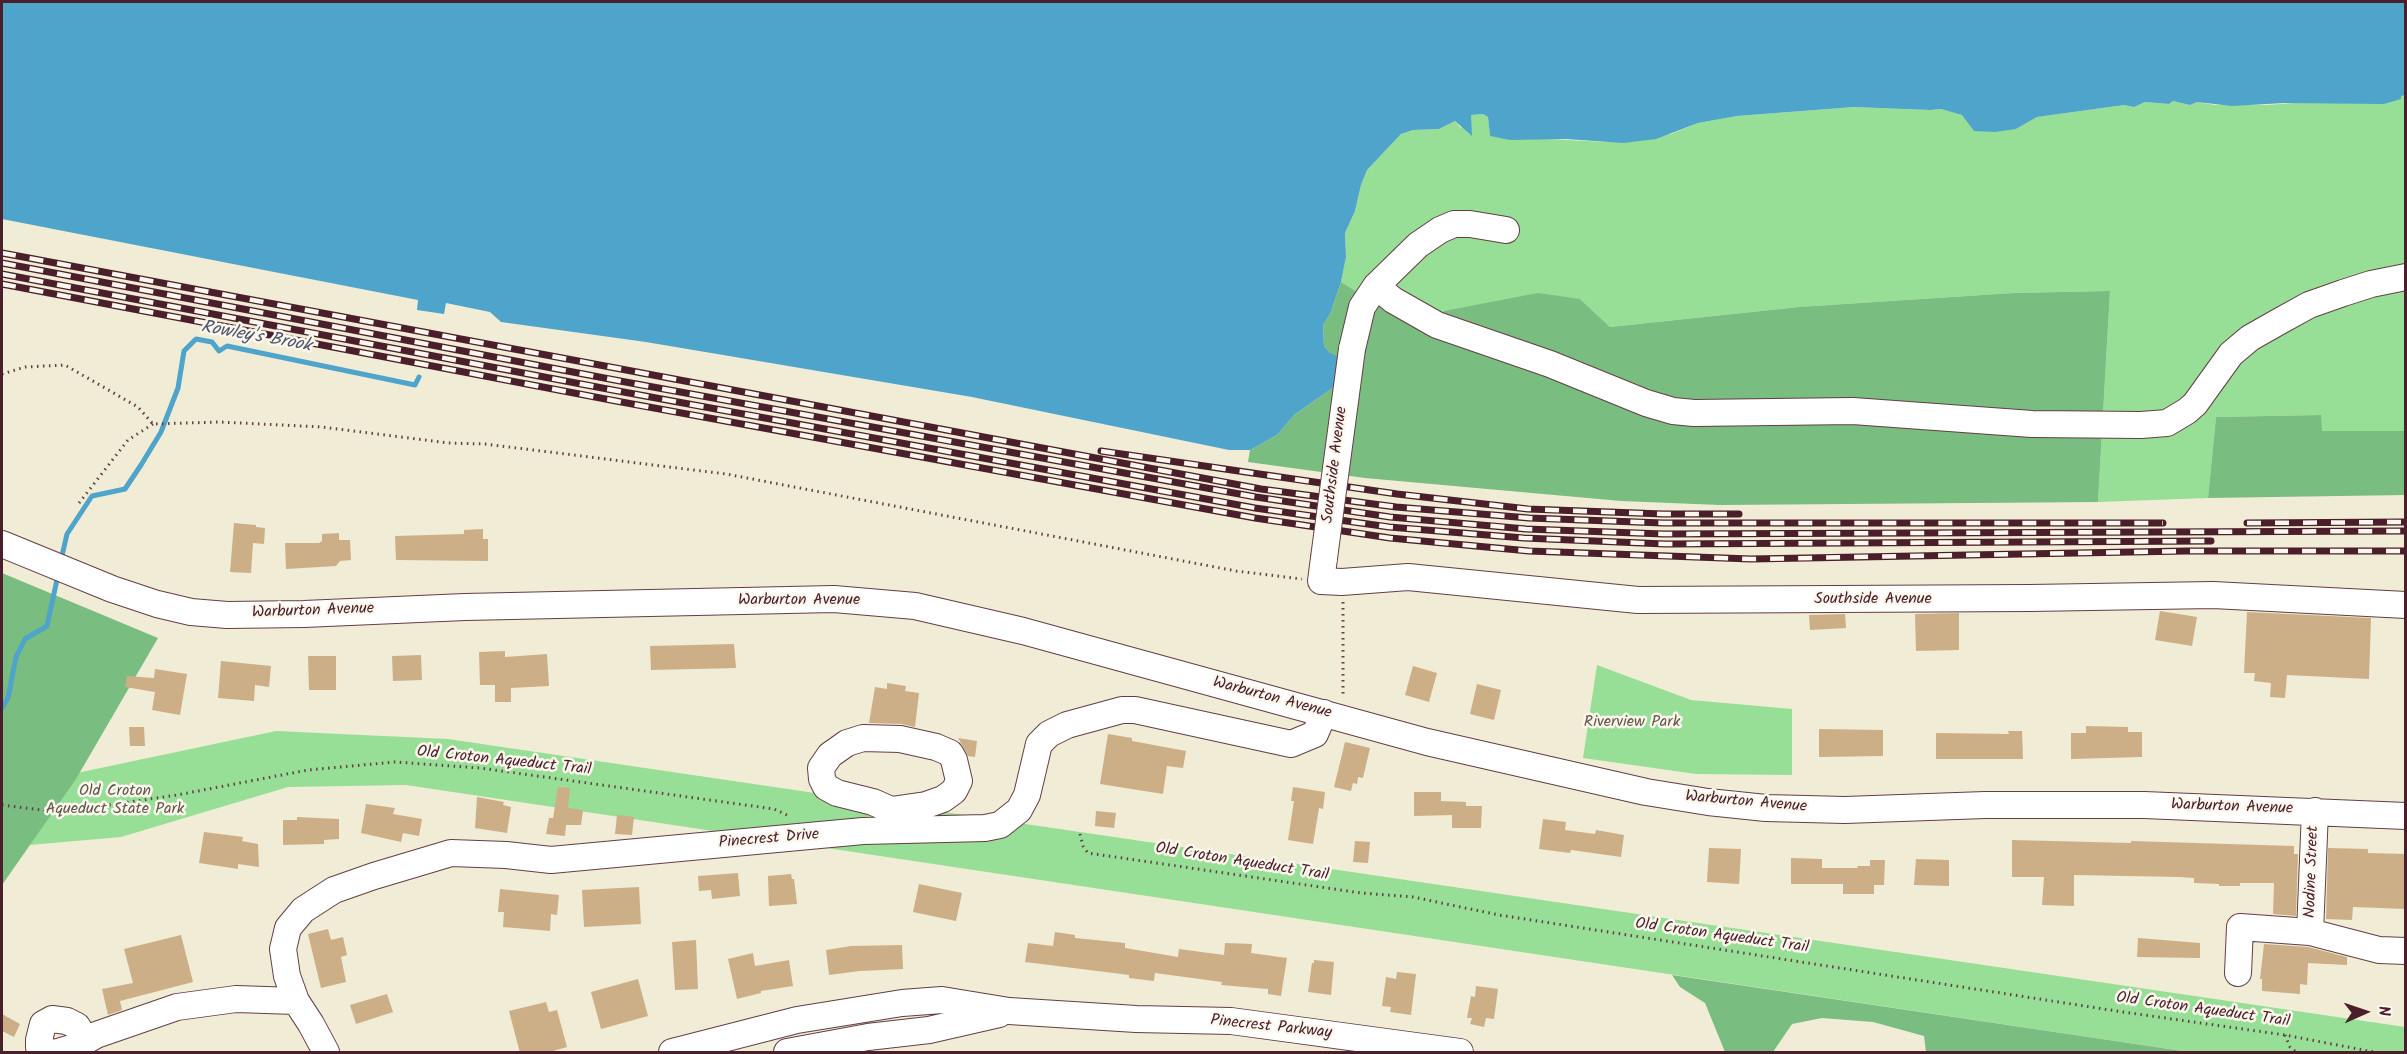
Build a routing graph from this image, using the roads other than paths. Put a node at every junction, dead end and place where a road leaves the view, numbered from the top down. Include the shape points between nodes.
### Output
1 (1506, 230) dead end
2 (2406, 277) edge
3 (1376, 286) junction
4 (2, 544) edge
5 (2406, 605) edge
6 (1324, 713) junction
7 (2315, 811) junction
8 (2406, 816) edge
9 (890, 820) junction
10 (2310, 932) junction
11 (2406, 951) edge
12 (2238, 973) dead end
13 (296, 1001) junction
14 (1009, 1011) junction
15 (86, 1041) junction
16 (50, 1053) edge
17 (58, 1053) edge
18 (326, 1053) edge
19 (672, 1053) edge
20 (787, 1053) edge
21 (1460, 1053) edge

1 - 3 street, Southside Avenue via 1470,224 1447,227 1418,245
2 - 3 street via 2343,293 2280,321 2231,354 2187,411 2167,423 2141,425 2032,424 1853,411 1673,411 1437,325
3 - 5 street, Southside Avenue, bridge via 1362,307 1352,349 1329,574 1408,577 1638,600 2213,594
4 - 6 street, Warburton Avenue via 141,599 191,612 227,615 834,599 915,606 1023,631
6 - 7 street, Warburton Avenue via 1427,742 1646,792 1708,802 1845,810 2144,805
6 - 9 street, Pinecrest Drive via 1315,734 1291,744 1149,712 1122,710 1049,734 1040,744 1027,795 1019,810 1000,825 985,828
7 - 8 street, Warburton Avenue
7 - 10 street, Nodine Street
9 - 9 street via 873,802 826,787 821,768 830,755 863,738 900,739 950,753 959,781 954,791
9 - 13 street, Pinecrest Drive via 818,835 551,860 451,853 416,862 334,890 303,910 288,928 283,949
10 - 11 street, Nodine Street via 2379,950
10 - 12 street, Nodine Street via 2240,927
13 - 15 street via 236,999 177,1007
13 - 18 street, Pinecrest Drive
14 - 19 street, Pinecrest Parkway via 942,1000 902,1003 797,1020
14 - 20 street, Pinecrest Parkway via 930,1030
14 - 21 street, Pinecrest Parkway via 1231,1021
15 - 16 street via 76,1026 52,1019 43,1024 39,1040 39,1047
15 - 17 street

